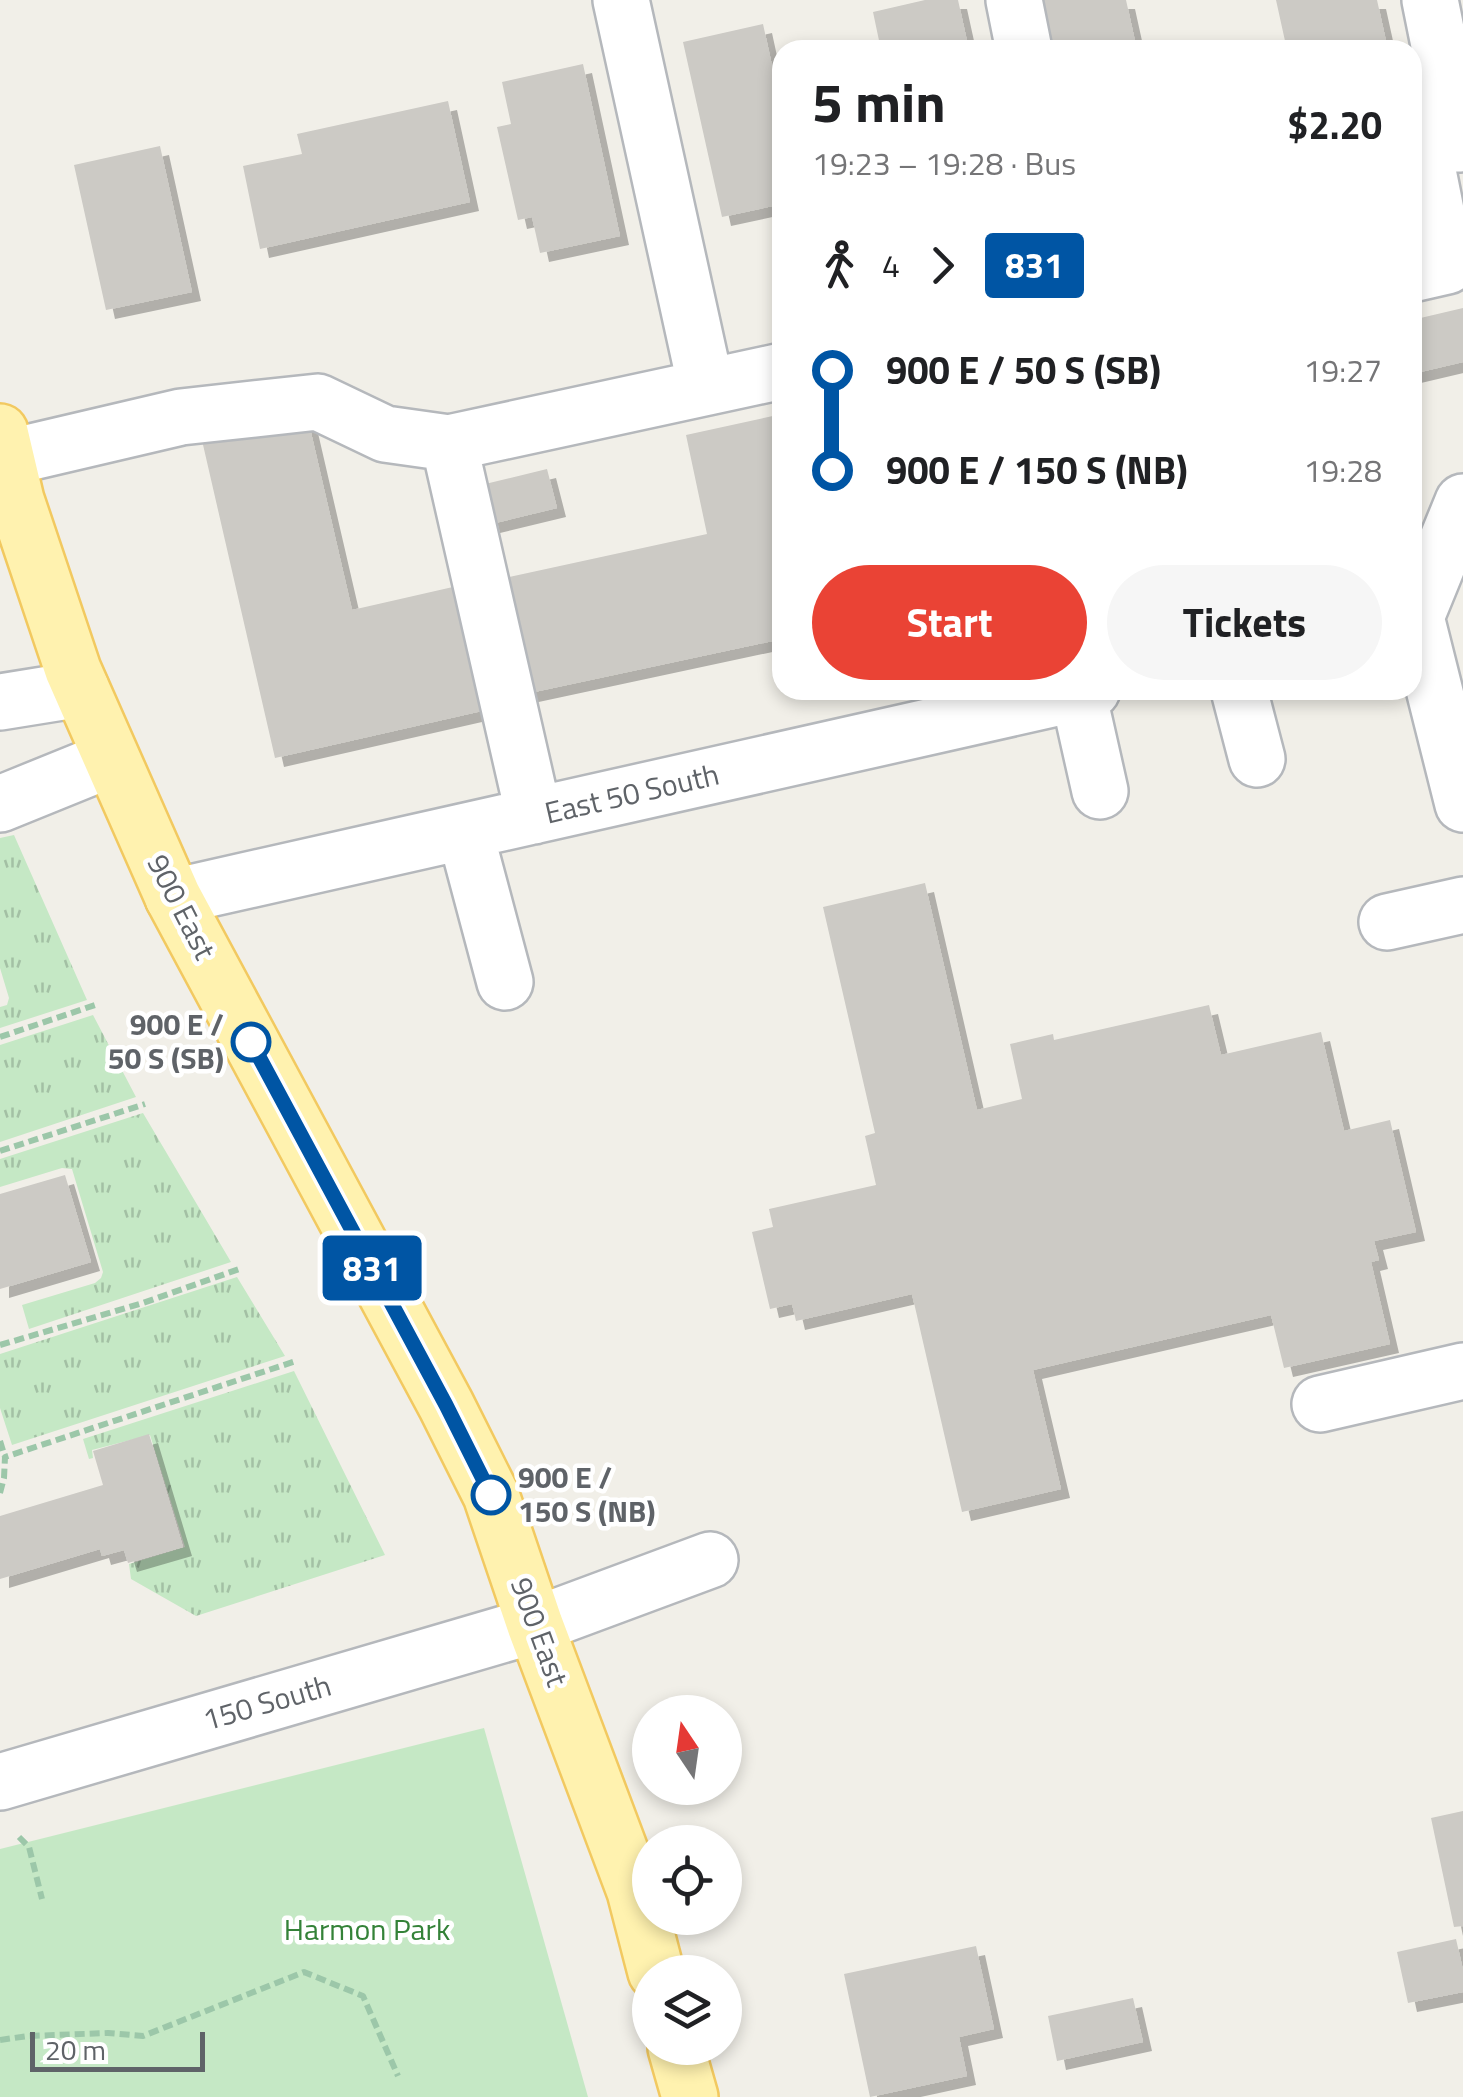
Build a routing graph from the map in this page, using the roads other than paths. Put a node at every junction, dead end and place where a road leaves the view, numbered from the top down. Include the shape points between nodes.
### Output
1 (621, 0) edge
2 (1014, 0) edge
3 (1392, 0) edge
4 (1430, 0) edge
5 (1022, 40) edge
6 (1402, 40) edge
7 (1422, 142) edge
8 (1463, 162) edge
9 (1422, 272) edge
10 (772, 373) edge
11 (706, 388) junction
12 (448, 443) junction
13 (3, 445) edge
14 (1463, 502) edge
15 (1422, 598) edge
16 (1422, 648) edge
17 (81, 690) junction
18 (1008, 700) edge
19 (1086, 700) edge
20 (1242, 700) edge
21 (0, 702) edge
22 (902, 711) edge
23 (111, 759) junction
24 (1257, 759) dead end
25 (1100, 791) dead end
26 (0, 804) edge
27 (1463, 804) edge
28 (534, 816) junction
29 (465, 832) junction
30 (173, 897) junction
31 (1463, 904) edge
32 (1387, 922) dead end
33 (505, 982) dead end
34 (1463, 1371) edge
35 (1320, 1404) dead end
36 (710, 1560) dead end
37 (535, 1625) junction
38 (0, 1782) edge
39 (652, 1955) edge
40 (681, 2065) edge
41 (690, 2097) edge

1 - 11 street
2 - 5 street
3 - 6 street
4 - 8 street
7 - 9 street via 1447,266
10 - 11 street
11 - 12 street
12 - 13 street via 385,434 318,402
12 - 28 street
13 - 17 main road, 900 East
14 - 15 street
16 - 27 street
17 - 21 street
17 - 23 main road, 900 East
18 - 22 street, East 50 South
19 - 25 street
20 - 24 street
22 - 28 street, East 50 South
23 - 26 street
23 - 30 main road, 900 East
28 - 29 street, East 50 South
29 - 30 street, East 50 South
29 - 33 street
30 - 37 main road, 900 East via 491,1495
31 - 32 street
34 - 35 street
36 - 37 street, 150 South
37 - 38 street, 150 South
37 - 39 main road, 900 East via 635,1890
40 - 41 main road

